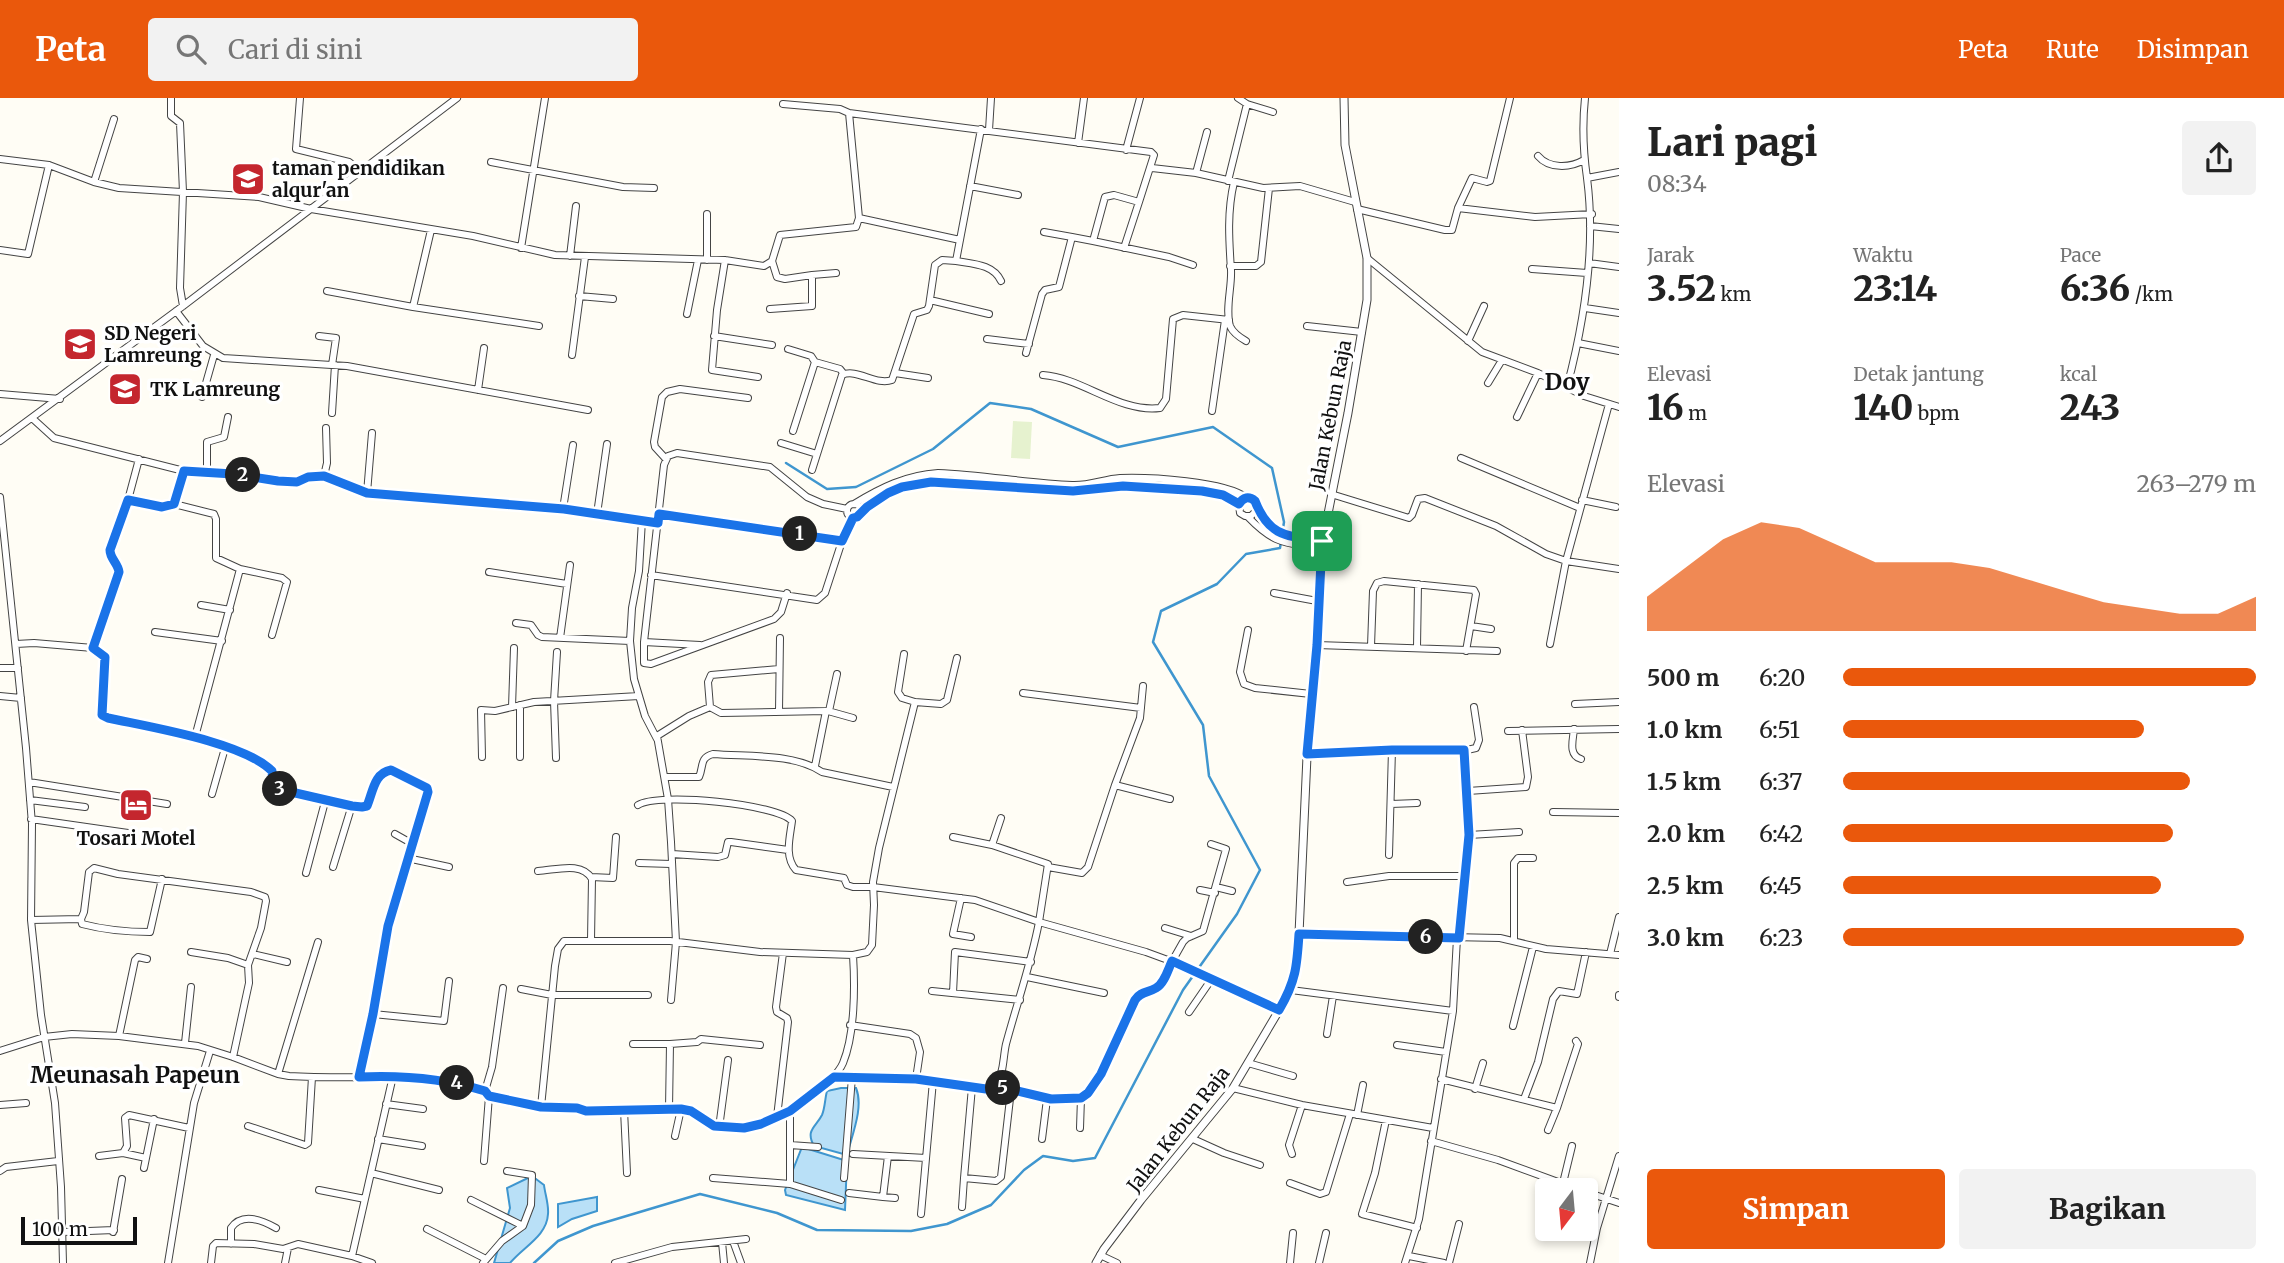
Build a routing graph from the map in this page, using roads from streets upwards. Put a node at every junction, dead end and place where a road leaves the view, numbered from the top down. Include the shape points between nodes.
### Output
1 (171, 98) edge
2 (300, 98) edge
3 (457, 98) edge
4 (545, 98) edge
5 (842, 98) edge
6 (991, 98) edge
7 (1084, 98) edge
8 (1140, 98) edge
9 (1238, 98) edge
10 (1345, 98) edge
11 (1510, 98) edge
12 (1585, 98) edge
13 (783, 104) dead end
14 (1247, 104) junction
15 (840, 109) junction
16 (1273, 112) dead end
17 (849, 113) junction
18 (114, 119) dead end
19 (985, 129) junction
20 (1207, 132) dead end
21 (1077, 143) junction
22 (1126, 150) junction
23 (1538, 156) dead end
24 (0, 159) edge
25 (1584, 160) junction
26 (491, 162) dead end
27 (49, 164) junction
28 (1152, 168) junction
29 (532, 169) junction
30 (361, 171) junction
31 (1619, 172) edge
32 (1196, 173) junction
33 (1587, 178) junction
34 (1231, 181) junction
35 (94, 182) junction
36 (970, 186) junction
37 (654, 188) dead end
38 (1269, 188) junction
39 (183, 192) junction
40 (1018, 195) dead end
41 (1139, 202) junction
42 (1356, 205) junction
43 (576, 206) dead end
44 (1458, 208) junction
45 (311, 209) junction
46 (706, 214) dead end
47 (1592, 214) junction
48 (859, 218) junction
49 (1590, 226) junction
50 (1619, 229) edge
51 (431, 230) junction
52 (1044, 232) dead end
53 (1072, 237) junction
54 (960, 240) junction
55 (1093, 241) junction
56 (521, 248) junction
57 (1124, 248) junction
58 (0, 250) edge
59 (570, 256) junction
60 (585, 257) junction
61 (1367, 258) junction
62 (698, 260) junction
63 (707, 260) junction
64 (725, 260) junction
65 (772, 261) junction
66 (956, 261) junction
67 (1589, 263) junction
68 (1193, 265) dead end
69 (1230, 266) junction
70 (1619, 267) edge
71 (1532, 269) dead end
72 (836, 273) dead end
73 (1587, 273) junction
74 (812, 275) junction
75 (1001, 281) dead end
76 (327, 291) dead end
77 (579, 296) junction
78 (614, 299) dead end
79 (930, 300) junction
80 (183, 306) junction
81 (1484, 306) dead end
82 (413, 307) junction
83 (1585, 307) junction
84 (770, 309) dead end
85 (176, 312) junction
86 (1619, 313) edge
87 (687, 314) dead end
88 (989, 314) dead end
89 (1227, 320) junction
90 (539, 326) dead end
91 (1307, 326) dead end
92 (1363, 332) junction
93 (319, 336) dead end
94 (714, 337) junction
95 (987, 339) dead end
96 (1246, 341) dead end
97 (1468, 341) junction
98 (1577, 343) junction
99 (1029, 344) junction
100 (772, 345) dead end
101 (484, 348) dead end
102 (788, 349) dead end
103 (1619, 351) edge
104 (1027, 353) dead end
105 (214, 355) junction
106 (572, 355) dead end
107 (1502, 360) junction
108 (815, 362) junction
109 (334, 365) junction
110 (895, 373) junction
111 (1538, 373) junction
112 (844, 374) junction
113 (1043, 375) dead end
114 (758, 377) dead end
115 (928, 378) dead end
116 (1488, 383) dead end
117 (1567, 387) junction
118 (478, 390) junction
119 (0, 394) edge
120 (202, 397) dead end
121 (60, 398) junction
122 (748, 398) dead end
123 (1609, 404) junction
124 (1619, 407) edge
125 (588, 410) dead end
126 (1212, 411) dead end
127 (332, 413) dead end
128 (228, 417) dead end
129 (32, 418) junction
130 (1517, 418) dead end
131 (326, 428) dead end
132 (793, 430) dead end
133 (372, 433) dead end
134 (0, 441) edge
135 (781, 443) dead end
136 (607, 444) dead end
137 (573, 445) dead end
138 (817, 454) junction
139 (1461, 458) dead end
140 (139, 459) junction
141 (666, 459) junction
142 (812, 470) dead end
143 (184, 471) junction
144 (207, 471) junction
145 (960, 474) junction
146 (324, 476) junction
147 (961, 482) junction
148 (1050, 486) junction
149 (367, 493) junction
150 (1331, 494) junction
151 (0, 497) edge
152 (1247, 498) junction
153 (128, 500) junction
154 (1582, 500) junction
155 (174, 504) junction
156 (1239, 504) junction
157 (854, 505) junction
158 (1616, 507) dead end
159 (1580, 508) junction
160 (564, 509) junction
161 (847, 509) junction
162 (1257, 510) junction
163 (860, 512) junction
164 (597, 514) junction
165 (659, 514) junction
166 (1248, 517) junction
167 (853, 518) junction
168 (642, 520) junction
169 (658, 523) junction
170 (1276, 536) junction
171 (842, 541) junction
172 (1321, 545) junction
173 (1566, 561) junction
174 (569, 565) dead end
175 (240, 569) junction
176 (1619, 569) edge
177 (489, 572) dead end
178 (652, 575) junction
179 (567, 584) junction
180 (1418, 584) junction
181 (787, 593) junction
182 (1274, 593) dead end
183 (1317, 601) junction
184 (201, 605) dead end
185 (230, 610) junction
186 (516, 623) dead end
187 (1471, 626) junction
188 (1492, 629) dead end
189 (1248, 631) dead end
190 (155, 632) dead end
191 (272, 635) dead end
192 (560, 638) junction
193 (780, 638) dead end
194 (631, 640) junction
195 (222, 641) junction
196 (645, 642) junction
197 (16, 644) junction
198 (1550, 644) dead end
199 (705, 645) junction
200 (1317, 645) junction
201 (1371, 646) junction
202 (1416, 647) junction
203 (93, 648) junction
204 (513, 648) dead end
205 (1466, 651) junction
206 (1497, 651) dead end
207 (557, 652) dead end
208 (904, 654) dead end
209 (957, 658) dead end
210 (0, 668) edge
211 (18, 668) junction
212 (779, 669) junction
213 (837, 674) dead end
214 (1143, 686) dead end
215 (1023, 693) dead end
216 (1311, 694) junction
217 (0, 696) edge
218 (639, 696) junction
219 (21, 698) junction
220 (554, 701) junction
221 (915, 702) junction
222 (1619, 702) edge
223 (1575, 704) dead end
224 (520, 705) junction
225 (512, 707) junction
226 (710, 707) junction
227 (1474, 707) dead end
228 (1141, 708) junction
229 (779, 711) junction
230 (827, 711) junction
231 (853, 718) dead end
232 (1574, 729) junction
233 (1619, 729) edge
234 (1522, 730) junction
235 (1508, 731) dead end
236 (195, 737) junction
237 (657, 739) junction
238 (225, 748) junction
239 (1392, 750) junction
240 (1464, 750) junction
241 (1307, 754) junction
242 (482, 757) dead end
243 (520, 757) dead end
244 (556, 758) dead end
245 (1581, 759) dead end
246 (815, 766) junction
247 (665, 777) junction
248 (29, 782) junction
249 (1115, 785) junction
250 (893, 788) junction
251 (1468, 791) junction
252 (212, 794) dead end
253 (326, 798) junction
254 (668, 799) junction
255 (1170, 799) dead end
256 (30, 800) junction
257 (1418, 803) dead end
258 (167, 804) dead end
259 (638, 804) dead end
260 (1391, 804) junction
261 (352, 806) junction
262 (85, 807) dead end
263 (1553, 813) dead end
264 (1619, 813) edge
265 (1001, 818) dead end
266 (31, 819) junction
267 (128, 832) dead end
268 (1519, 832) dead end
269 (394, 834) dead end
270 (1469, 835) junction
271 (616, 837) dead end
272 (953, 837) dead end
273 (411, 843) junction
274 (1212, 844) dead end
275 (992, 845) junction
276 (788, 850) junction
277 (672, 854) junction
278 (1389, 855) dead end
279 (407, 858) junction
280 (1533, 858) dead end
281 (639, 863) dead end
282 (671, 863) junction
283 (333, 867) dead end
284 (449, 867) dead end
285 (1048, 867) junction
286 (1390, 868) dead end
287 (538, 871) dead end
288 (306, 873) dead end
289 (1389, 876) junction
290 (1464, 876) junction
291 (591, 877) junction
292 (162, 880) junction
293 (1347, 882) dead end
294 (873, 887) junction
295 (1200, 890) dead end
296 (1216, 890) junction
297 (1232, 891) dead end
298 (961, 898) junction
299 (1619, 917) edge
300 (81, 919) junction
301 (31, 920) junction
302 (1039, 922) junction
303 (1165, 928) dead end
304 (1299, 934) junction
305 (1191, 936) junction
306 (971, 937) dead end
307 (1458, 938) junction
308 (591, 940) junction
309 (1514, 940) junction
310 (318, 942) dead end
311 (676, 942) junction
312 (1533, 947) junction
313 (191, 951) dead end
314 (1586, 952) junction
315 (783, 953) junction
316 (253, 954) junction
317 (1611, 954) junction
318 (853, 955) junction
319 (1619, 955) edge
320 (147, 959) dead end
321 (286, 962) dead end
322 (1031, 962) junction
323 (1174, 962) junction
324 (248, 965) junction
325 (1027, 976) junction
326 (1211, 980) junction
327 (449, 981) dead end
328 (191, 987) dead end
329 (503, 988) dead end
330 (521, 989) dead end
331 (1291, 990) junction
332 (932, 991) dead end
333 (953, 993) junction
334 (1104, 993) dead end
335 (552, 995) junction
336 (648, 995) dead end
337 (1332, 996) junction
338 (671, 1000) dead end
339 (1020, 1000) junction
340 (1279, 1010) junction
341 (1453, 1011) junction
342 (1189, 1012) dead end
343 (373, 1014) junction
344 (850, 1025) junction
345 (1513, 1026) dead end
346 (1326, 1034) dead end
347 (118, 1036) junction
348 (44, 1037) junction
349 (1576, 1041) dead end
350 (185, 1043) junction
351 (632, 1044) dead end
352 (670, 1044) junction
353 (760, 1045) dead end
354 (1397, 1045) dead end
355 (0, 1051) edge
356 (210, 1051) junction
357 (1446, 1052) junction
358 (233, 1056) junction
359 (728, 1060) dead end
360 (1248, 1063) junction
361 (1483, 1063) dead end
362 (278, 1074) junction
363 (393, 1076) junction
364 (1293, 1076) dead end
365 (312, 1077) junction
366 (359, 1077) junction
367 (834, 1077) junction
368 (852, 1077) junction
369 (916, 1079) junction
370 (1441, 1079) junction
371 (933, 1081) junction
372 (996, 1086) junction
373 (1363, 1086) dead end
374 (972, 1087) junction
375 (1233, 1088) junction
376 (1475, 1089) junction
377 (1011, 1090) junction
378 (487, 1094) junction
379 (1081, 1098) junction
380 (1048, 1099) junction
381 (1524, 1099) junction
382 (26, 1103) dead end
383 (386, 1104) junction
384 (0, 1105) edge
385 (1302, 1105) junction
386 (541, 1107) junction
387 (1557, 1108) junction
388 (424, 1109) dead end
389 (669, 1109) junction
390 (681, 1109) junction
391 (624, 1110) junction
392 (790, 1111) junction
393 (1353, 1114) junction
394 (777, 1116) junction
395 (153, 1119) junction
396 (1387, 1120) junction
397 (248, 1126) dead end
398 (189, 1128) junction
399 (719, 1128) junction
400 (1080, 1128) dead end
401 (1433, 1128) junction
402 (1548, 1129) dead end
403 (675, 1136) dead end
404 (378, 1139) junction
405 (1042, 1139) dead end
406 (1192, 1139) junction
407 (1431, 1141) junction
408 (790, 1145) junction
409 (422, 1146) dead end
410 (1572, 1146) dead end
411 (818, 1147) dead end
412 (123, 1153) junction
413 (853, 1154) dead end
414 (1292, 1154) dead end
415 (888, 1156) junction
416 (1619, 1156) edge
417 (99, 1157) dead end
418 (146, 1158) junction
419 (926, 1158) junction
420 (58, 1161) junction
421 (485, 1161) dead end
422 (1260, 1165) dead end
423 (144, 1168) dead end
424 (0, 1171) edge
425 (507, 1171) dead end
426 (371, 1172) junction
427 (627, 1174) dead end
428 (713, 1178) dead end
429 (844, 1178) dead end
430 (964, 1178) junction
431 (1549, 1178) edge
432 (1564, 1178) edge
433 (122, 1179) dead end
434 (1290, 1183) dead end
435 (790, 1184) junction
436 (439, 1190) dead end
437 (319, 1191) dead end
438 (849, 1193) dead end
439 (883, 1197) junction
440 (1598, 1197) edge
441 (895, 1198) dead end
442 (365, 1199) junction
443 (471, 1200) dead end
444 (841, 1200) dead end
445 (1606, 1200) junction
446 (1619, 1203) edge
447 (962, 1207) dead end
448 (921, 1214) dead end
449 (1459, 1224) dead end
450 (523, 1226) junction
451 (276, 1228) dead end
452 (1417, 1228) junction
453 (427, 1229) dead end
454 (63, 1232) junction
455 (1293, 1233) dead end
456 (1326, 1233) dead end
457 (746, 1239) dead end
458 (733, 1241) junction
459 (722, 1242) junction
460 (231, 1244) junction
461 (288, 1248) junction
462 (343, 1254) junction
463 (352, 1256) junction
464 (1409, 1256) junction
465 (1098, 1259) edge
466 (630, 1260) edge
467 (485, 1261) edge
468 (63, 1263) edge
469 (168, 1263) edge
470 (211, 1263) edge
471 (285, 1263) edge
472 (341, 1263) edge
473 (372, 1263) edge
474 (615, 1263) edge
475 (724, 1263) edge
476 (741, 1263) edge
477 (1116, 1263) edge
478 (1290, 1263) edge
479 (1319, 1263) edge
480 (1405, 1263) edge
481 (1444, 1263) edge
482 (1449, 1263) edge
483 (1590, 1263) edge

1 - 39 street via 171,116 180,123
2 - 30 street via 296,149 349,162
3 - 30 street
4 - 29 street
5 - 15 street
6 - 19 street
7 - 21 street
8 - 22 street
9 - 14 street
10 - 42 street, Jalan Kebun Raja via 1345,145
11 - 44 street via 1490,181 1472,178
12 - 25 street
13 - 15 street
14 - 16 street
14 - 34 street
15 - 17 street
17 - 19 street
17 - 48 street
18 - 35 street
19 - 21 street
19 - 36 street
20 - 32 street
21 - 22 street
22 - 28 street via 1153,153
23 - 25 street via 1556,166
24 - 27 street
25 - 33 street
26 - 29 street
27 - 35 street
27 - 58 street via 28,254
28 - 32 street
28 - 41 street
29 - 37 street via 623,187
29 - 56 street
30 - 45 street
31 - 33 street
32 - 34 street
33 - 47 street
34 - 38 street
34 - 69 street
35 - 39 street
36 - 40 street
36 - 54 street
38 - 42 street via 1300,186
38 - 69 street via 1261,262
39 - 45 street via 259,197
39 - 80 street
41 - 55 street via 1105,197
41 - 57 street
42 - 44 street via 1450,231
42 - 61 street, Jalan Kebun Raja
43 - 59 street
44 - 47 street via 1535,217
45 - 51 street
45 - 80 street
46 - 63 street
47 - 49 street
48 - 54 street
48 - 65 street via 855,228 780,235
49 - 50 street
49 - 67 street
51 - 56 street
51 - 82 street
52 - 53 street
53 - 55 street
53 - 99 street via 1059,287 1042,294
54 - 66 street
55 - 57 street
56 - 59 street
57 - 68 street
59 - 60 street
60 - 62 street
60 - 77 street
61 - 92 street, Jalan Kebun Raja
61 - 97 street
62 - 63 street
62 - 87 street
63 - 64 street
64 - 65 street via 764,266
64 - 94 street
65 - 74 street via 780,278
66 - 75 street via 988,268
66 - 79 street via 936,262
67 - 70 street
67 - 73 street
69 - 89 street
71 - 73 street
72 - 74 street
73 - 83 street
74 - 84 street via 811,306
76 - 82 street
77 - 78 street
77 - 106 street
79 - 88 street
79 - 110 street via 928,309 914,314
80 - 85 street
81 - 97 street
82 - 90 street
83 - 86 street
83 - 98 street
85 - 105 street
85 - 121 street
89 - 96 street via 1234,333
89 - 113 street via 1183,315 1173,319 1166,399 1160,408 1135,406 1066,379
89 - 126 street
91 - 92 street
92 - 150 street, Jalan Kebun Raja
93 - 109 street via 336,338
94 - 100 street
94 - 114 street via 712,370
95 - 99 street
97 - 107 street
98 - 103 street
98 - 117 street
99 - 104 street
101 - 118 street
102 - 108 street via 811,356
105 - 109 street
105 - 120 street
107 - 111 street
107 - 116 street
108 - 112 street
108 - 132 street
109 - 118 street
109 - 127 street
110 - 112 street via 888,382
110 - 115 street
111 - 117 street
111 - 130 street
112 - 138 street
117 - 123 street
118 - 125 street
119 - 121 street
121 - 129 street
122 - 141 street via 667,391 654,442
123 - 124 street
123 - 154 street
128 - 144 street via 223,437 207,442
129 - 134 street
129 - 140 street via 54,438
131 - 146 street
133 - 149 street
135 - 138 street
136 - 164 street
137 - 160 street
138 - 142 street
139 - 159 street
140 - 143 street
140 - 153 street
141 - 161 street via 677,453 770,467 807,497
141 - 165 street
143 - 144 street
143 - 155 street
144 - 146 street via 297,482
145 - 147 street
145 - 148 street
145 - 157 street via 921,475 879,488
146 - 149 street
147 - 148 street
147 - 163 street via 902,487
148 - 152 street via 1119,478 1171,481 1228,488
148 - 156 street via 1085,491 1123,486 1202,491
149 - 160 street
150 - 172 street, Jalan Kebun Raja
150 - 173 street via 1409,518 1418,499 1425,498
151 - 197 street
152 - 156 street
152 - 162 street via 1255,501
153 - 155 street via 162,507
153 - 203 street via 110,550 119,572
154 - 158 street
154 - 159 street
155 - 175 street via 214,514 216,558
156 - 166 street via 1240,513
157 - 161 street
157 - 163 street
159 - 173 street
160 - 164 street
161 - 167 street
162 - 166 street
162 - 170 street
163 - 167 street
164 - 168 street
165 - 169 street
165 - 171 street
166 - 170 street via 1264,533
167 - 171 street
168 - 169 street
168 - 194 street
169 - 178 street
170 - 172 street
171 - 181 street via 822,598
172 - 183 street, Jalan Kebun Raja
173 - 176 street
173 - 198 street
174 - 179 street
175 - 185 street
175 - 191 street via 287,582
177 - 179 street
178 - 181 street
178 - 196 street
179 - 192 street
180 - 187 street via 1474,590
180 - 201 street via 1377,583
180 - 202 street
181 - 199 street via 774,619
182 - 183 street
183 - 200 street, Jalan Kebun Raja
184 - 185 street
185 - 195 street
186 - 192 street via 531,625 538,635
187 - 188 street
187 - 205 street
189 - 216 street via 1240,673 1244,684
190 - 195 street
192 - 194 street
193 - 212 street
194 - 218 street
195 - 236 street
196 - 199 street
196 - 199 street via 643,661 649,664
197 - 203 street
197 - 211 street
200 - 201 street
200 - 216 street, Jalan Kebun Raja
201 - 202 street
202 - 205 street
203 - 236 street via 105,657 103,716
204 - 225 street
205 - 206 street
207 - 220 street
208 - 221 street via 898,692
209 - 221 street via 947,701
210 - 211 street
211 - 219 street
212 - 226 street via 711,675
212 - 229 street
213 - 230 street
214 - 228 street
215 - 228 street
216 - 241 street, Jalan Kebun Raja
217 - 219 street
218 - 220 street
218 - 237 street
219 - 248 street
220 - 224 street
220 - 244 street
221 - 250 street
222 - 223 street
224 - 225 street
224 - 243 street
225 - 242 street via 481,710
226 - 229 street via 721,713
226 - 237 street
227 - 240 street via 1479,744
228 - 249 street
229 - 230 street
230 - 231 street
230 - 246 street
232 - 233 street
232 - 234 street
232 - 245 street via 1573,753
234 - 235 street
234 - 251 street via 1526,787
236 - 238 street
237 - 247 street
238 - 252 street
238 - 253 street via 265,765 278,789
239 - 240 street
239 - 241 street
239 - 260 street
240 - 251 street
241 - 304 street, Jalan Kebun Raja
246 - 247 street via 713,754 702,761 699,777
246 - 250 street via 822,772
247 - 254 street
248 - 256 street
248 - 258 street
249 - 255 street
249 - 285 street via 1086,871
250 - 294 street
251 - 270 street
253 - 261 street
253 - 288 street
254 - 259 street
254 - 276 street via 736,804 790,817
254 - 277 street
256 - 262 street
256 - 266 street
257 - 260 street
260 - 278 street
261 - 273 street via 367,806 376,779 384,771 425,785 428,792
261 - 283 street
263 - 264 street
265 - 275 street
266 - 267 street
266 - 301 street
268 - 270 street
269 - 273 street
270 - 290 street
271 - 291 street via 613,878
272 - 275 street
273 - 279 street
274 - 296 street via 1226,849
275 - 285 street
276 - 277 street via 728,842 725,855 718,857
276 - 294 street via 796,870 844,878 853,887
277 - 282 street
279 - 284 street
279 - 343 street via 388,926
280 - 309 street via 1518,858 1514,863
281 - 282 street
282 - 311 street
285 - 302 street
286 - 289 street
287 - 291 street via 580,868
289 - 290 street
289 - 293 street
290 - 307 street
291 - 308 street
292 - 300 street via 92,868
292 - 300 street via 150,932 93,927 82,924
292 - 316 street via 265,897
294 - 298 street
294 - 318 street via 872,946
295 - 296 street
296 - 297 street
296 - 305 street via 1203,931
298 - 302 street
298 - 306 street via 953,934
299 - 317 street
300 - 301 street
301 - 348 street
302 - 322 street
302 - 323 street
303 - 305 street
304 - 307 street
304 - 331 street, Jalan Kebun Raja
305 - 323 street
307 - 309 street
307 - 341 street
308 - 311 street
308 - 335 street via 564,941 558,949
309 - 312 street
310 - 362 street
311 - 315 street
311 - 338 street
312 - 314 street
312 - 345 street
313 - 324 street
314 - 317 street
314 - 381 street via 1577,994 1559,991 1553,999
315 - 318 street
315 - 394 street via 776,1007 788,1022
316 - 321 street
316 - 324 street
317 - 319 street
318 - 344 street
320 - 347 street via 135,960
322 - 325 street
322 - 333 street via 956,952
323 - 326 street
323 - 379 street via 1157,988 1139,994 1101,1074
324 - 358 street via 249,983
325 - 334 street
325 - 339 street
326 - 340 street
326 - 342 street
327 - 343 street via 444,1021
328 - 350 street
329 - 378 street
330 - 335 street
331 - 337 street
331 - 340 street, Jalan Kebun Raja
332 - 333 street
333 - 339 street
335 - 336 street
335 - 386 street
337 - 341 street
337 - 346 street
339 - 372 street
340 - 360 street, Jalan Kebun Raja
341 - 357 street
343 - 366 street
344 - 367 street via 844,1061
344 - 369 street via 916,1038 920,1052
347 - 348 street
347 - 350 street
348 - 355 street
348 - 420 street via 54,1092
349 - 387 street via 1574,1061
350 - 356 street
351 - 352 street
352 - 353 street via 701,1039
352 - 389 street
354 - 357 street
356 - 358 street
356 - 398 street
357 - 370 street
358 - 362 street
359 - 399 street
360 - 364 street
360 - 375 street, Jalan Kebun Raja
361 - 376 street
362 - 365 street
363 - 366 street
363 - 378 street via 443,1080
363 - 383 street
365 - 366 street
365 - 397 street via 308,1143
367 - 368 street
367 - 392 street
368 - 369 street
368 - 429 street
369 - 371 street
370 - 376 street
370 - 401 street
371 - 374 street
371 - 419 street
372 - 374 street
372 - 377 street
373 - 393 street
374 - 430 street
375 - 385 street
375 - 406 street, Jalan Kebun Raja
376 - 381 street
377 - 380 street
377 - 430 street via 1001,1177 996,1181
378 - 386 street
378 - 421 street
379 - 380 street
379 - 400 street
380 - 405 street
381 - 387 street
382 - 384 street
383 - 388 street
383 - 404 street
385 - 393 street
385 - 414 street via 1289,1144
386 - 391 street
387 - 402 street
389 - 390 street
389 - 391 street
390 - 399 street
390 - 403 street
391 - 427 street
392 - 394 street
392 - 408 street
393 - 396 street
393 - 434 street via 1325,1192
394 - 399 street via 751,1127
395 - 398 street
395 - 412 street via 127,1115
395 - 418 street
396 - 401 street
396 - 452 street via 1362,1214
398 - 469 street
401 - 407 street
404 - 409 street
404 - 426 street
406 - 422 street
406 - 465 street, Jalan Kebun Raja
407 - 431 street
407 - 452 street
408 - 411 street
408 - 435 street
410 - 432 street
412 - 417 street
412 - 418 street
413 - 415 street
415 - 419 street
415 - 439 street
416 - 445 street
418 - 423 street
419 - 448 street
420 - 424 street
420 - 454 street
425 - 450 street via 532,1175 531,1205
426 - 436 street
426 - 442 street
428 - 435 street
430 - 447 street
433 - 454 street via 113,1231
435 - 444 street
437 - 442 street
438 - 439 street
439 - 441 street
440 - 445 street
442 - 463 street
443 - 450 street
445 - 446 street
445 - 483 street
449 - 482 street
450 - 467 street
451 - 460 street via 259,1220 239,1221 231,1228
452 - 464 street
453 - 467 street
454 - 468 street
455 - 478 street
456 - 479 street
457 - 458 street
458 - 459 street
458 - 476 street
459 - 466 street via 672,1247
459 - 475 street
460 - 461 street
460 - 470 street via 214,1244
461 - 462 street via 298,1244
461 - 471 street
462 - 463 street
462 - 472 street
463 - 473 street
464 - 480 street
464 - 481 street
465 - 477 street
466 - 474 street

